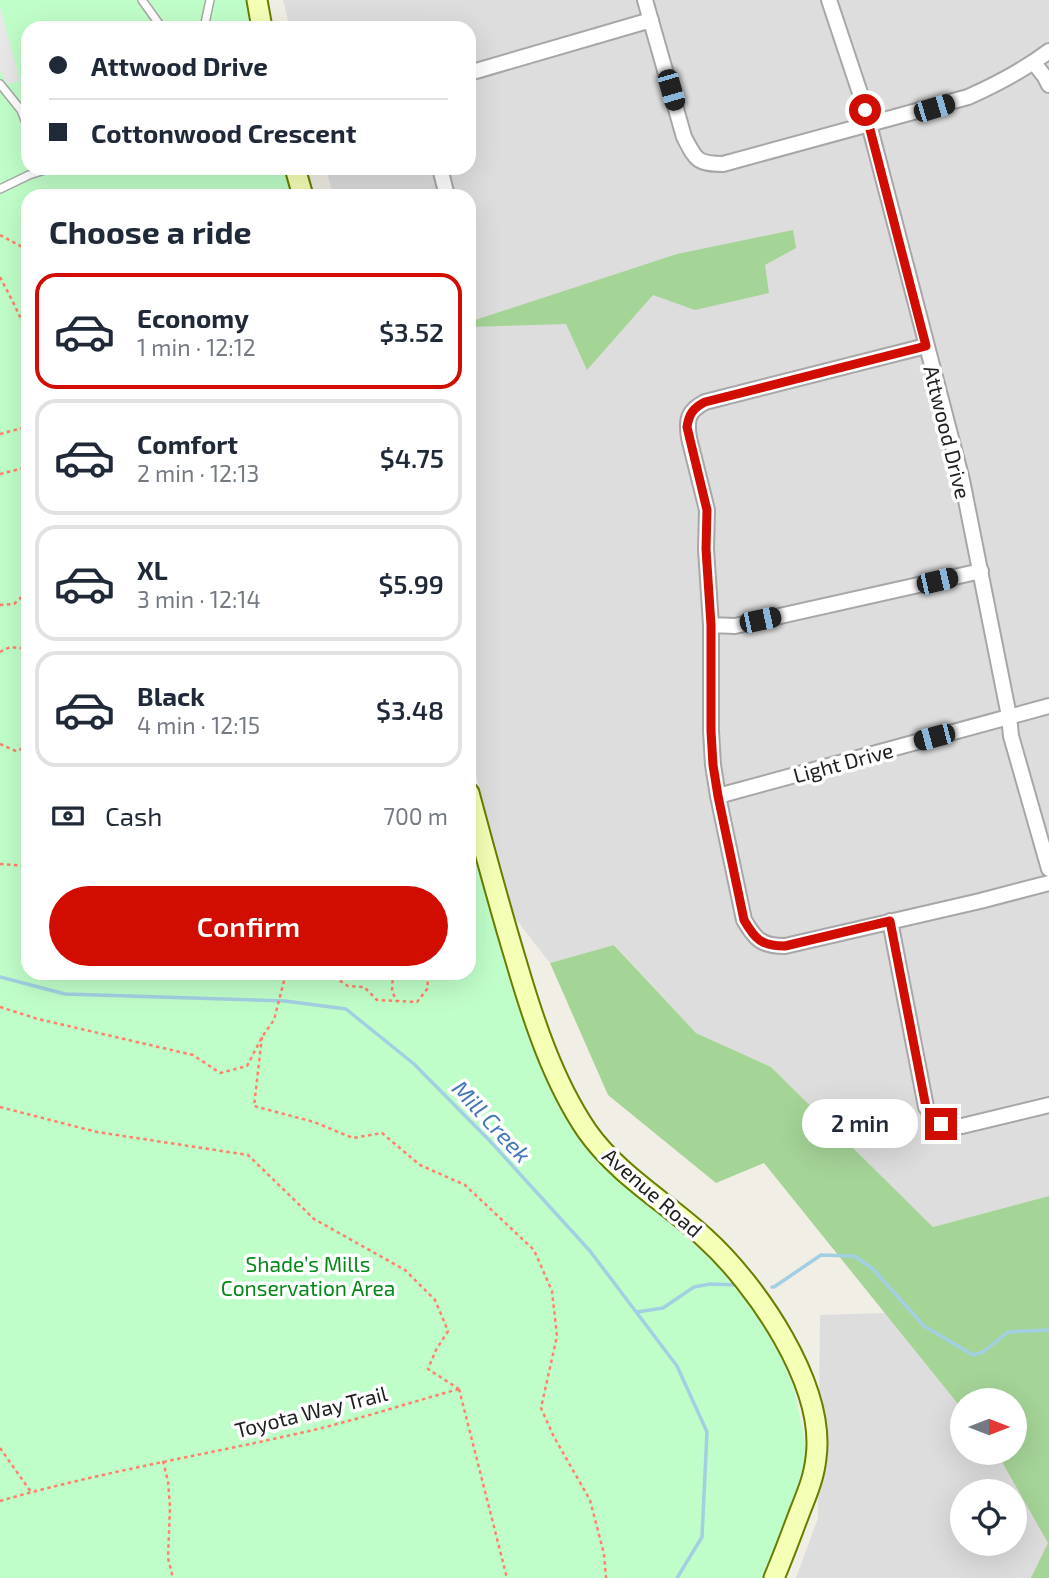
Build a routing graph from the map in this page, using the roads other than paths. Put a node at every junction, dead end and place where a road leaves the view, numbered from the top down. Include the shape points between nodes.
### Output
1 (143, 0) edge
2 (210, 0) edge
3 (257, 0) edge
4 (645, 0) edge
5 (829, 0) edge
6 (651, 20) junction
7 (157, 21) edge
8 (206, 21) edge
9 (261, 21) edge
10 (1049, 51) edge
11 (1034, 63) junction
12 (476, 71) edge
13 (0, 84) edge
14 (1049, 85) edge
15 (21, 108) edge
16 (869, 125) junction
17 (23, 175) edge
18 (0, 189) edge
19 (926, 346) junction
20 (981, 571) junction
21 (711, 625) junction
22 (1049, 706) edge
23 (1009, 716) junction
24 (718, 796) junction
25 (476, 820) edge
26 (1049, 869) edge
27 (1049, 883) edge
28 (890, 921) junction
29 (1049, 1105) edge
30 (775, 1578) edge

1 - 7 lane
2 - 8 lane
3 - 9 street
4 - 6 street
5 - 16 street, Attwood Drive
6 - 12 street
6 - 16 street via 684,137 693,155 706,164 723,164
10 - 11 street
11 - 14 street
11 - 16 street via 968,97
13 - 15 lane
16 - 19 street, Attwood Drive
17 - 18 lane
19 - 20 street, Attwood Drive
19 - 21 street via 695,407 687,427 707,510
20 - 21 street via 735,626
20 - 23 street, Attwood Drive
21 - 24 street via 711,731
22 - 23 street, Light Drive
23 - 24 street, Light Drive
23 - 26 street, Attwood Drive
24 - 28 street via 744,920 754,938 785,946
25 - 30 street, Avenue Road via 525,991 575,1112 614,1162 705,1237 736,1269 777,1326 801,1376 816,1427 817,1455
27 - 28 street
28 - 29 street via 926,1107 932,1116 952,1127

